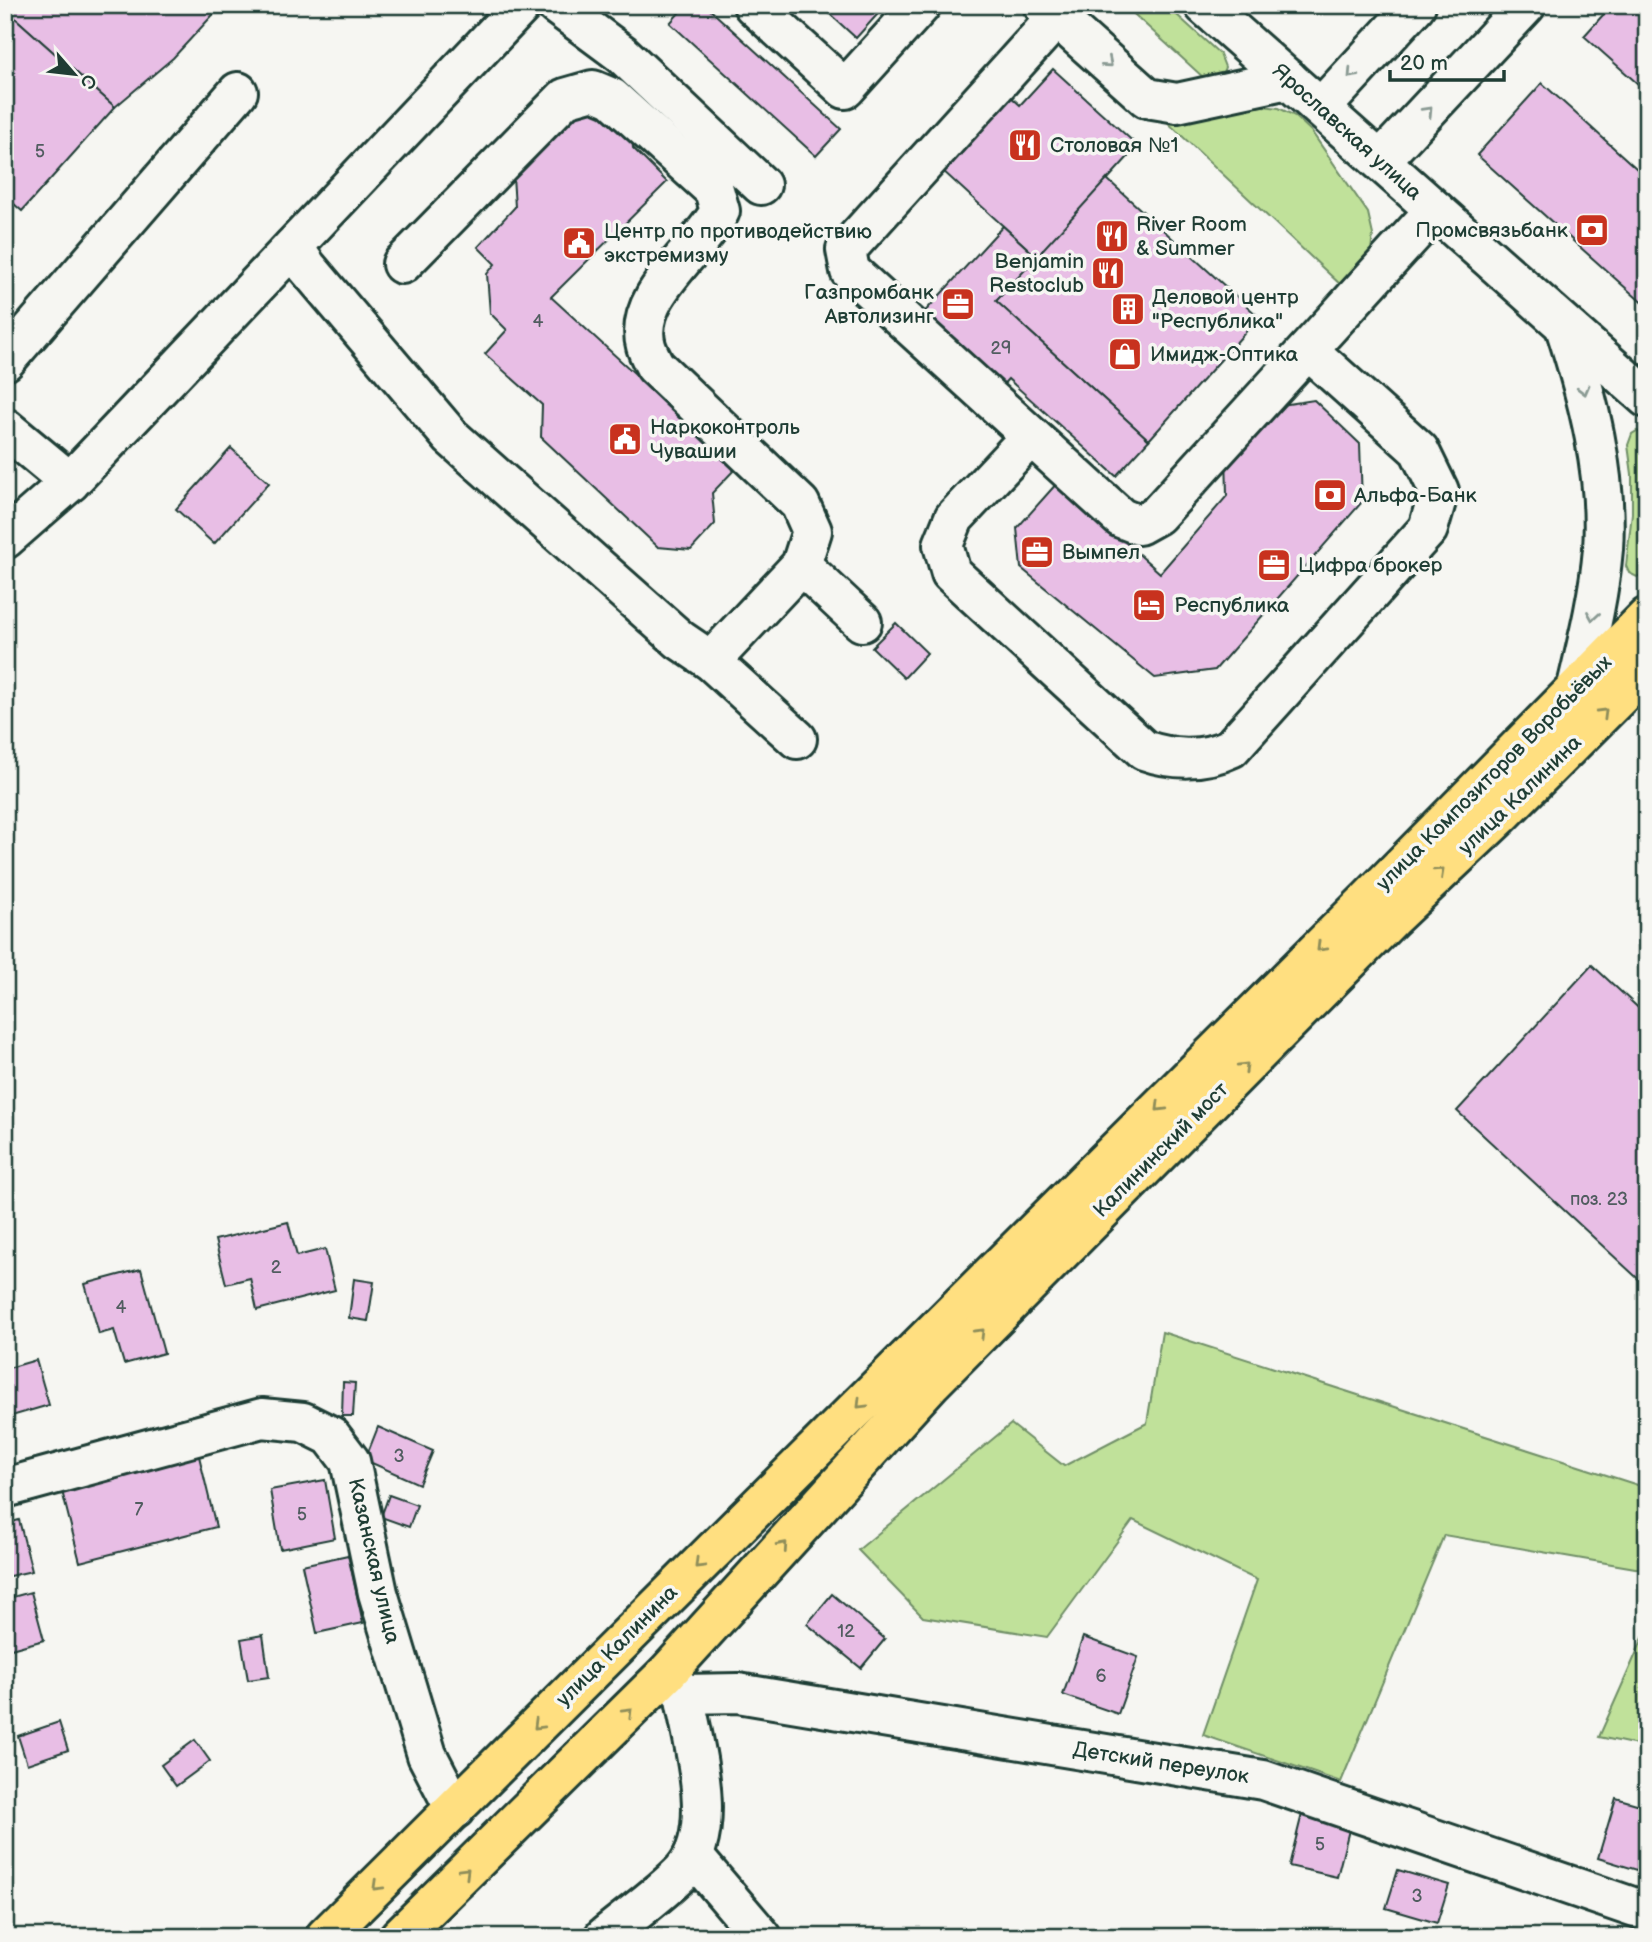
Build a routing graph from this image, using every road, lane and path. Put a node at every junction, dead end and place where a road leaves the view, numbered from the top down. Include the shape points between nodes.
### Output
1 (522, 5) edge
2 (556, 5) edge
3 (753, 5) edge
4 (921, 5) edge
5 (1204, 5) edge
6 (1416, 5) edge
7 (1526, 5) edge
8 (1056, 10) edge
9 (1288, 79) junction
10 (238, 92) dead end
11 (1321, 108) junction
12 (1381, 160) junction
13 (761, 185) dead end
14 (1435, 210) junction
15 (293, 247) junction
16 (402, 264) dead end
17 (1564, 325) junction
18 (1308, 350) junction
19 (5, 361) edge
20 (1647, 398) edge
21 (5, 428) edge
22 (1031, 436) junction
23 (70, 482) junction
24 (5, 539) edge
25 (800, 565) junction
26 (1647, 617) edge
27 (863, 622) dead end
28 (710, 661) junction
29 (1647, 669) edge
30 (1576, 691) junction
31 (797, 739) dead end
32 (1380, 909) junction
33 (921, 1369) junction
34 (5, 1488) edge
35 (675, 1684) junction
36 (455, 1809) junction
37 (693, 1856) junction
38 (1647, 1912) edge
39 (325, 1937) edge
40 (399, 1937) edge
41 (604, 1937) edge
42 (762, 1937) edge

1 - 15 street
2 - 13 street via 622,54
3 - 4 street via 845,89
5 - 9 street, Ярославская улица
6 -> 11 street
12 -> 7 street
8 -> 9 street via 1147,98 1177,103
8 - 22 street via 846,250 850,271
9 - 11 street, Ярославская улица
10 - 19 street
11 - 12 street, Ярославская улица
12 - 14 street, Ярославская улица
14 - 17 street, Ярославская улица
14 - 18 street
15 - 23 street
15 - 28 street via 451,437 680,640
16 - 25 street via 565,98 593,90 612,98 714,190 720,211 663,283 647,313 646,344 655,366 800,504 813,531
17 - 20 street, Ярославская улица
17 -> 30 street via 1586,392 1603,524 1593,621
18 - 22 street via 1157,515 1139,525 1121,518
18 - 22 street via 1419,450 1439,491 1428,529 1231,747 1213,757 1162,757 1144,750 951,573 943,545 954,518
21 - 23 street
23 - 24 street
25 - 27 street
25 - 28 street
26 - 30 main road, улица Композиторов Воробьёвых
28 - 31 street
32 -> 29 main road, улица Калинина via 1500,816
30 - 32 main road, улица Композиторов Воробьёвых
32 - 33 main road, Калининский мост
35 -> 33 main road
33 -> 36 main road, улица Калинина
34 - 36 street, Казанская улица via 262,1418 303,1422 331,1436 350,1461 378,1593 401,1672 427,1755
35 - 37 street via 703,1813
35 - 38 street, Детский переулок via 1263,1780
40 -> 35 main road
36 -> 39 main road, улица Калинина
37 - 41 street via 683,1870
37 - 42 street

